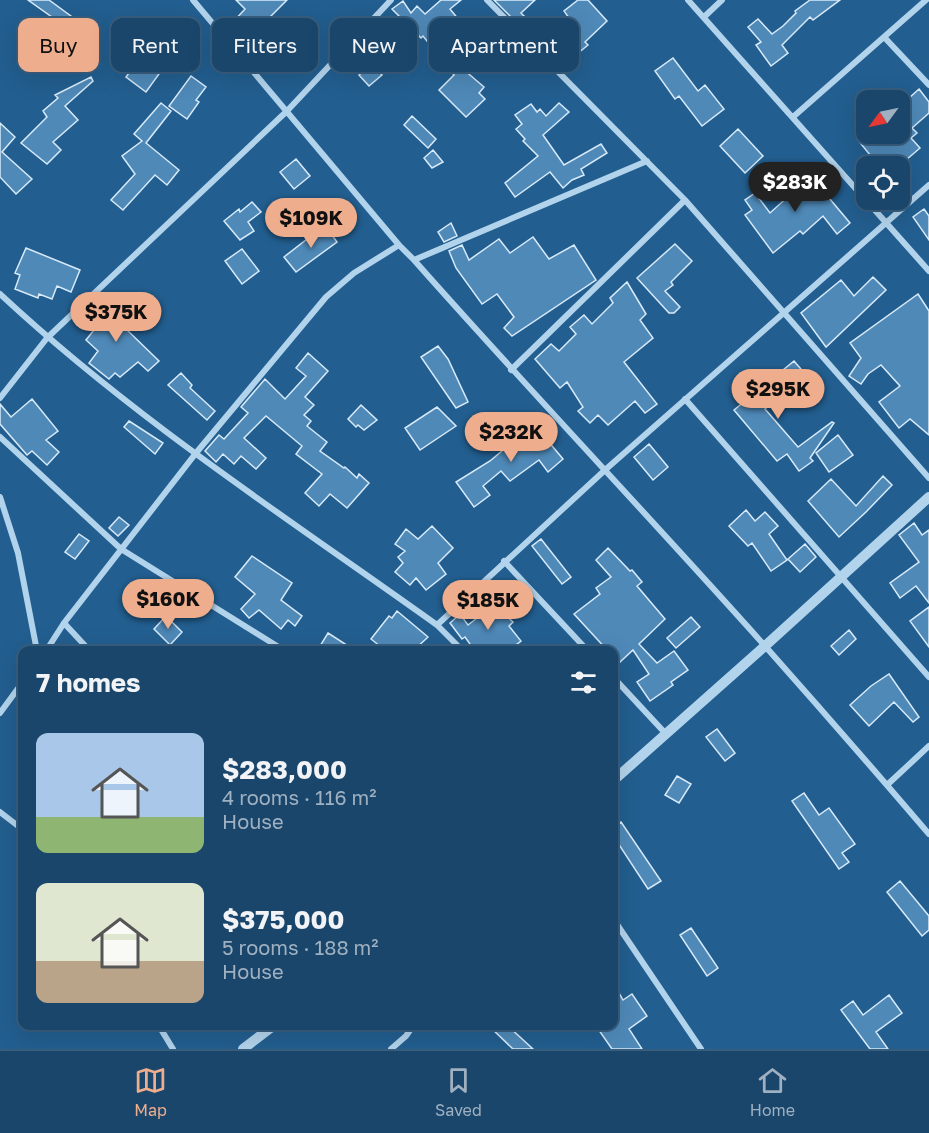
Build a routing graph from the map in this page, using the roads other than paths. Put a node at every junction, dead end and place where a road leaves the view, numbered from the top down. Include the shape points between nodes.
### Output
1 (193, 0) edge
2 (391, 0) edge
3 (487, 0) edge
4 (688, 0) edge
5 (722, 0) edge
6 (927, 0) edge
7 (704, 17) junction
8 (885, 38) junction
9 (929, 85) edge
10 (287, 111) junction
11 (793, 117) junction
12 (647, 161) junction
13 (929, 185) edge
14 (685, 200) junction
15 (887, 224) junction
16 (399, 245) junction
17 (414, 260) junction
18 (929, 271) edge
19 (0, 294) edge
20 (785, 312) junction
21 (47, 338) junction
22 (511, 370) junction
23 (0, 398) edge
24 (685, 399) junction
25 (0, 437) edge
26 (196, 453) junction
27 (605, 470) junction
28 (929, 478) edge
29 (0, 497) edge
30 (929, 497) edge
31 (121, 549) junction
32 (504, 561) junction
33 (842, 577) junction
34 (64, 623) junction
35 (437, 625) junction
36 (36, 646) edge
37 (49, 646) edge
38 (85, 646) edge
39 (277, 646) edge
40 (458, 646) edge
41 (583, 646) edge
42 (765, 646) junction
43 (929, 677) edge
44 (618, 682) edge
45 (18, 688) edge
46 (0, 712) edge
47 (666, 734) junction
48 (929, 746) edge
49 (618, 776) edge
50 (887, 785) junction
51 (0, 812) edge
52 (18, 826) edge
53 (929, 834) edge
54 (618, 926) edge
55 (161, 1030) edge
56 (268, 1030) edge
57 (410, 1030) edge
58 (173, 1049) edge
59 (243, 1049) edge
60 (391, 1049) edge
61 (701, 1049) edge

1 - 10 street
2 - 10 street
3 - 12 street
4 - 7 street
5 - 7 street
6 - 8 street
7 - 11 street
8 - 9 street
8 - 11 street
10 - 16 street
10 - 21 street
11 - 15 street
12 - 14 street
12 - 17 street
13 - 15 street
14 - 20 street
14 - 22 street
15 - 18 street
15 - 20 street
16 - 17 street
16 - 26 street via 354,273 327,297
17 - 22 street
19 - 21 street
20 - 24 street
20 - 28 street
21 - 23 street
21 - 26 street
22 - 27 street
24 - 27 street
24 - 33 street
25 - 31 street
26 - 31 street
26 - 35 street
27 - 32 street
27 - 42 street
29 - 36 street via 18,553
30 - 33 street
31 - 34 street
31 - 39 street
32 - 35 street
32 - 41 street
33 - 42 street
33 - 43 street
34 - 37 street
34 - 38 street
35 - 40 street
42 - 47 street
42 - 50 street
44 - 47 street
45 - 46 street
47 - 49 street
48 - 50 street
50 - 53 street
51 - 52 street
54 - 61 street
55 - 58 street
56 - 59 street
57 - 60 street

